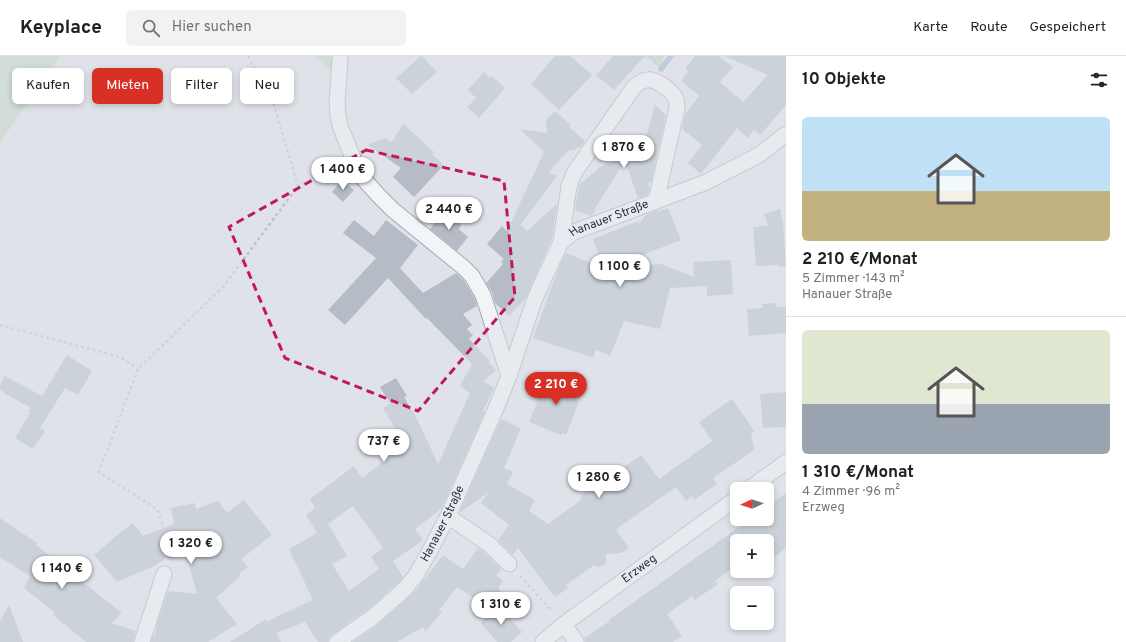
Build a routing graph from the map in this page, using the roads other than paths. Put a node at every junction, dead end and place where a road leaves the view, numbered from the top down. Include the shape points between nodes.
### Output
1 (340, 60) dead end
2 (786, 134) edge
3 (656, 201) junction
4 (561, 242) junction
5 (509, 376) junction
6 (786, 462) edge
7 (759, 482) edge
8 (730, 503) edge
9 (448, 516) junction
10 (509, 564) road end
11 (164, 574) road end
12 (564, 624) junction
13 (142, 642) edge
14 (337, 642) edge
15 (543, 642) edge
16 (576, 642) edge

1 - 5 street via 338,116 362,176 408,223 472,276 483,295
2 - 3 street, Hanauer Straße via 759,155 731,170
3 - 4 street, Hanauer Straße via 574,232
3 - 4 street via 677,104 673,94 661,84 646,80 634,87 574,173
4 - 5 street, Hanauer Straße via 534,301
5 - 9 street, Hanauer Straße
6 - 7 street
8 - 12 street, Erzweg
9 - 10 street via 490,545
9 - 14 street, Hanauer Straße via 416,575 406,588 373,617
11 - 13 street
12 - 15 street, Erzweg
12 - 16 street

